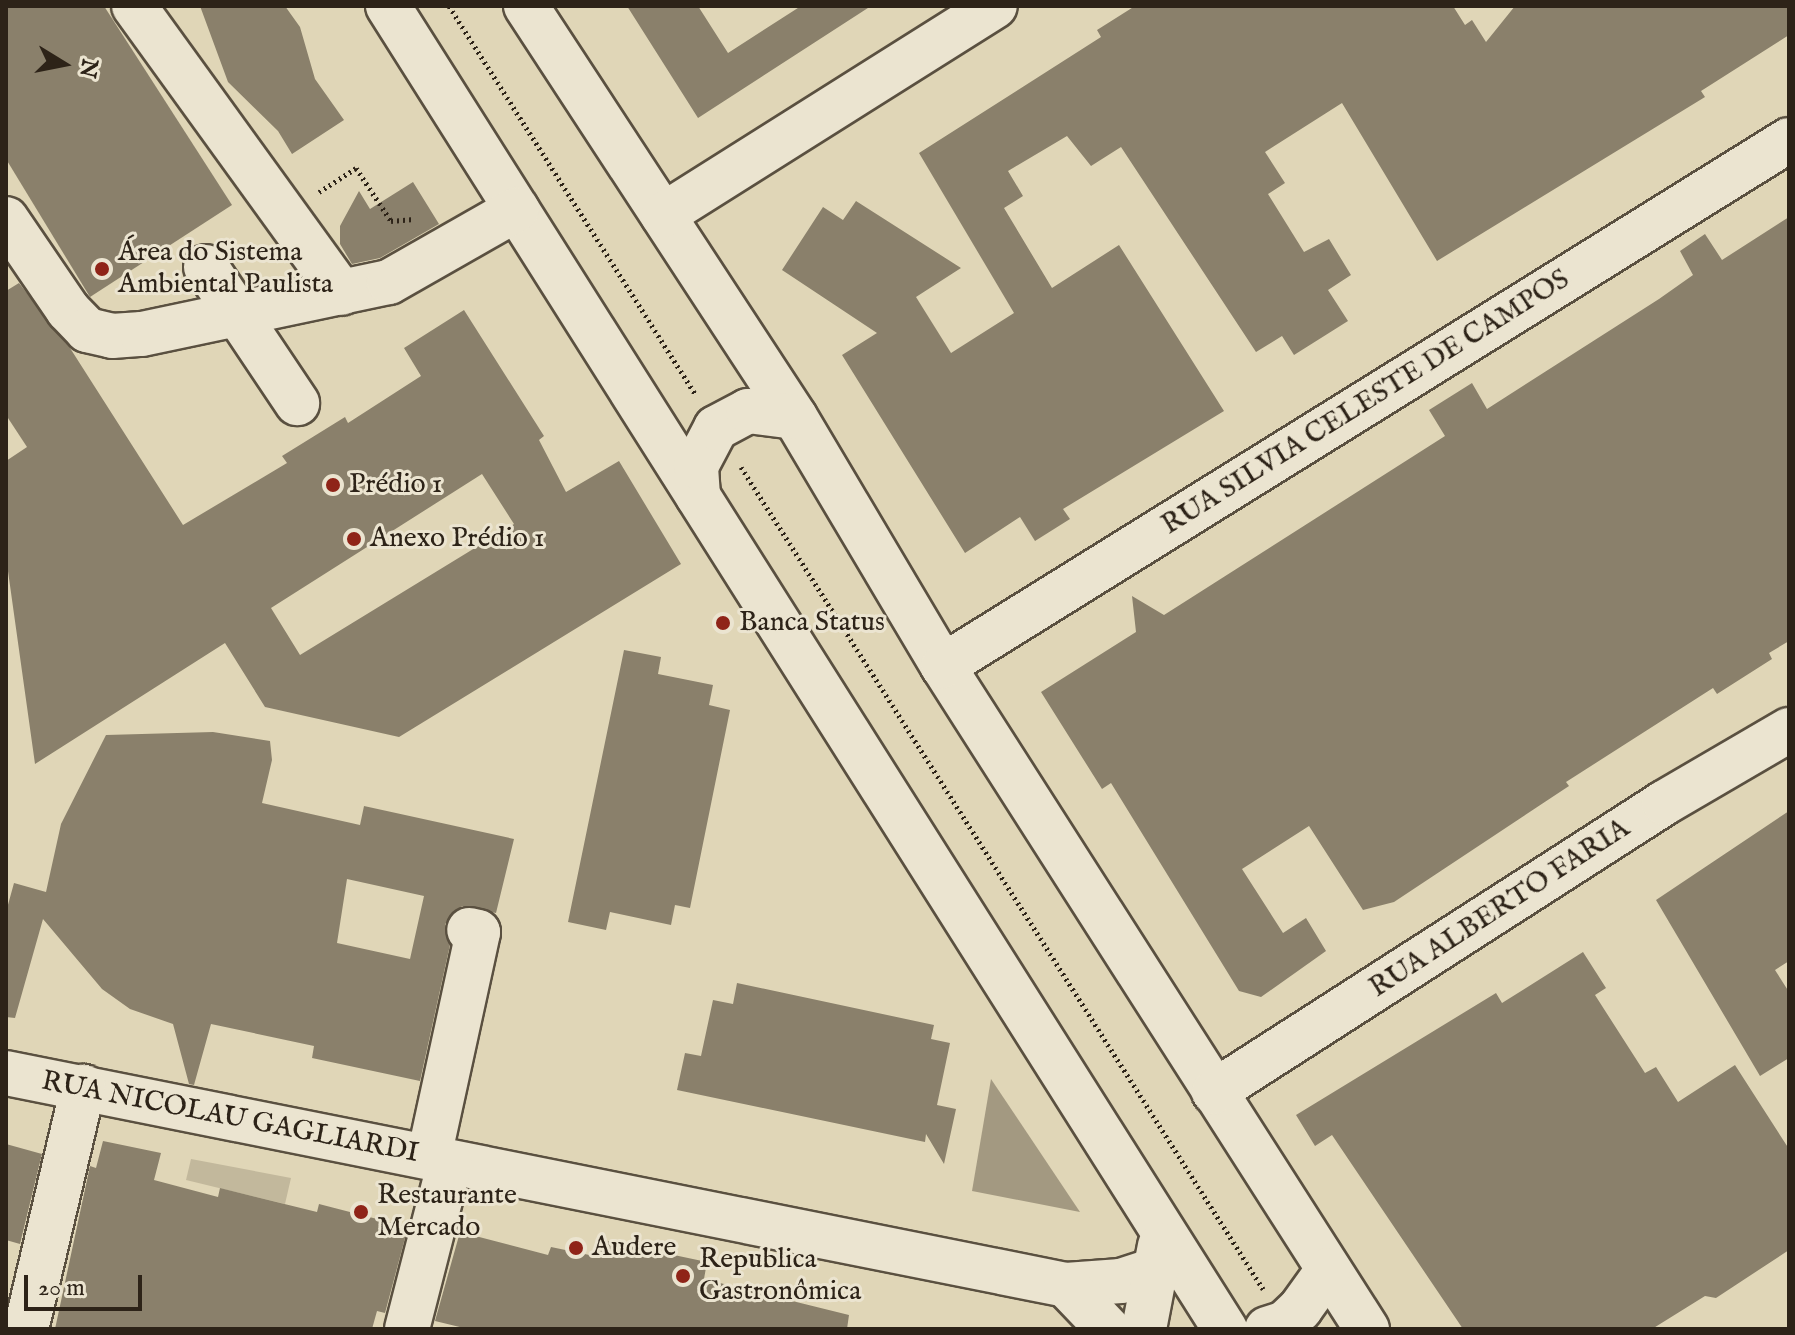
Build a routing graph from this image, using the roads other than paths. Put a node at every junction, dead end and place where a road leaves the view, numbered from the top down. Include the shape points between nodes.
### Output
1 (134, 6) edge
2 (388, 6) edge
3 (526, 6) edge
4 (995, 6) edge
5 (1789, 140) edge
6 (517, 209) junction
7 (663, 215) junction
8 (6, 219) edge
9 (206, 267) dead end
10 (342, 293) junction
11 (237, 314) junction
12 (297, 403) dead end
13 (795, 417) junction
14 (698, 496) junction
15 (943, 666) junction
16 (1789, 730) edge
17 (469, 930) dead end
18 (6, 1073) edge
19 (83, 1087) junction
20 (1214, 1092) junction
21 (439, 1159) junction
22 (1159, 1252) junction
23 (1328, 1270) junction
24 (1066, 1285) junction
25 (1276, 1326) edge
26 (26, 1329) edge
27 (407, 1329) edge
28 (1108, 1329) edge
29 (1144, 1329) edge
30 (1225, 1329) edge
31 (1367, 1329) edge

1 - 10 street
2 - 6 street
3 - 7 street
4 - 7 street
5 - 15 street, RUA SILVIA CELESTE DE CAMPOS
6 - 10 street via 412,271
6 - 14 street
7 - 13 street
8 - 11 street via 87,330 112,336 142,334
9 - 11 street
10 - 11 street
11 - 12 street
13 - 14 street via 748,411 716,428 696,466
13 - 15 street
14 - 22 street
15 - 20 street
16 - 20 street, RUA ALBERTO FARIA via 1664,803
17 - 21 street via 478,932
18 - 19 street, RUA NICOLAU GAGLIARDI
19 - 21 street, RUA NICOLAU GAGLIARDI
19 - 26 street
20 - 23 street
21 - 24 street, RUA NICOLAU GAGLIARDI
21 - 27 street
22 - 24 street, RUA NICOLAU GAGLIARDI via 1121,1281
22 - 29 street
22 - 30 street
23 - 25 street
23 - 31 street
24 - 28 street

